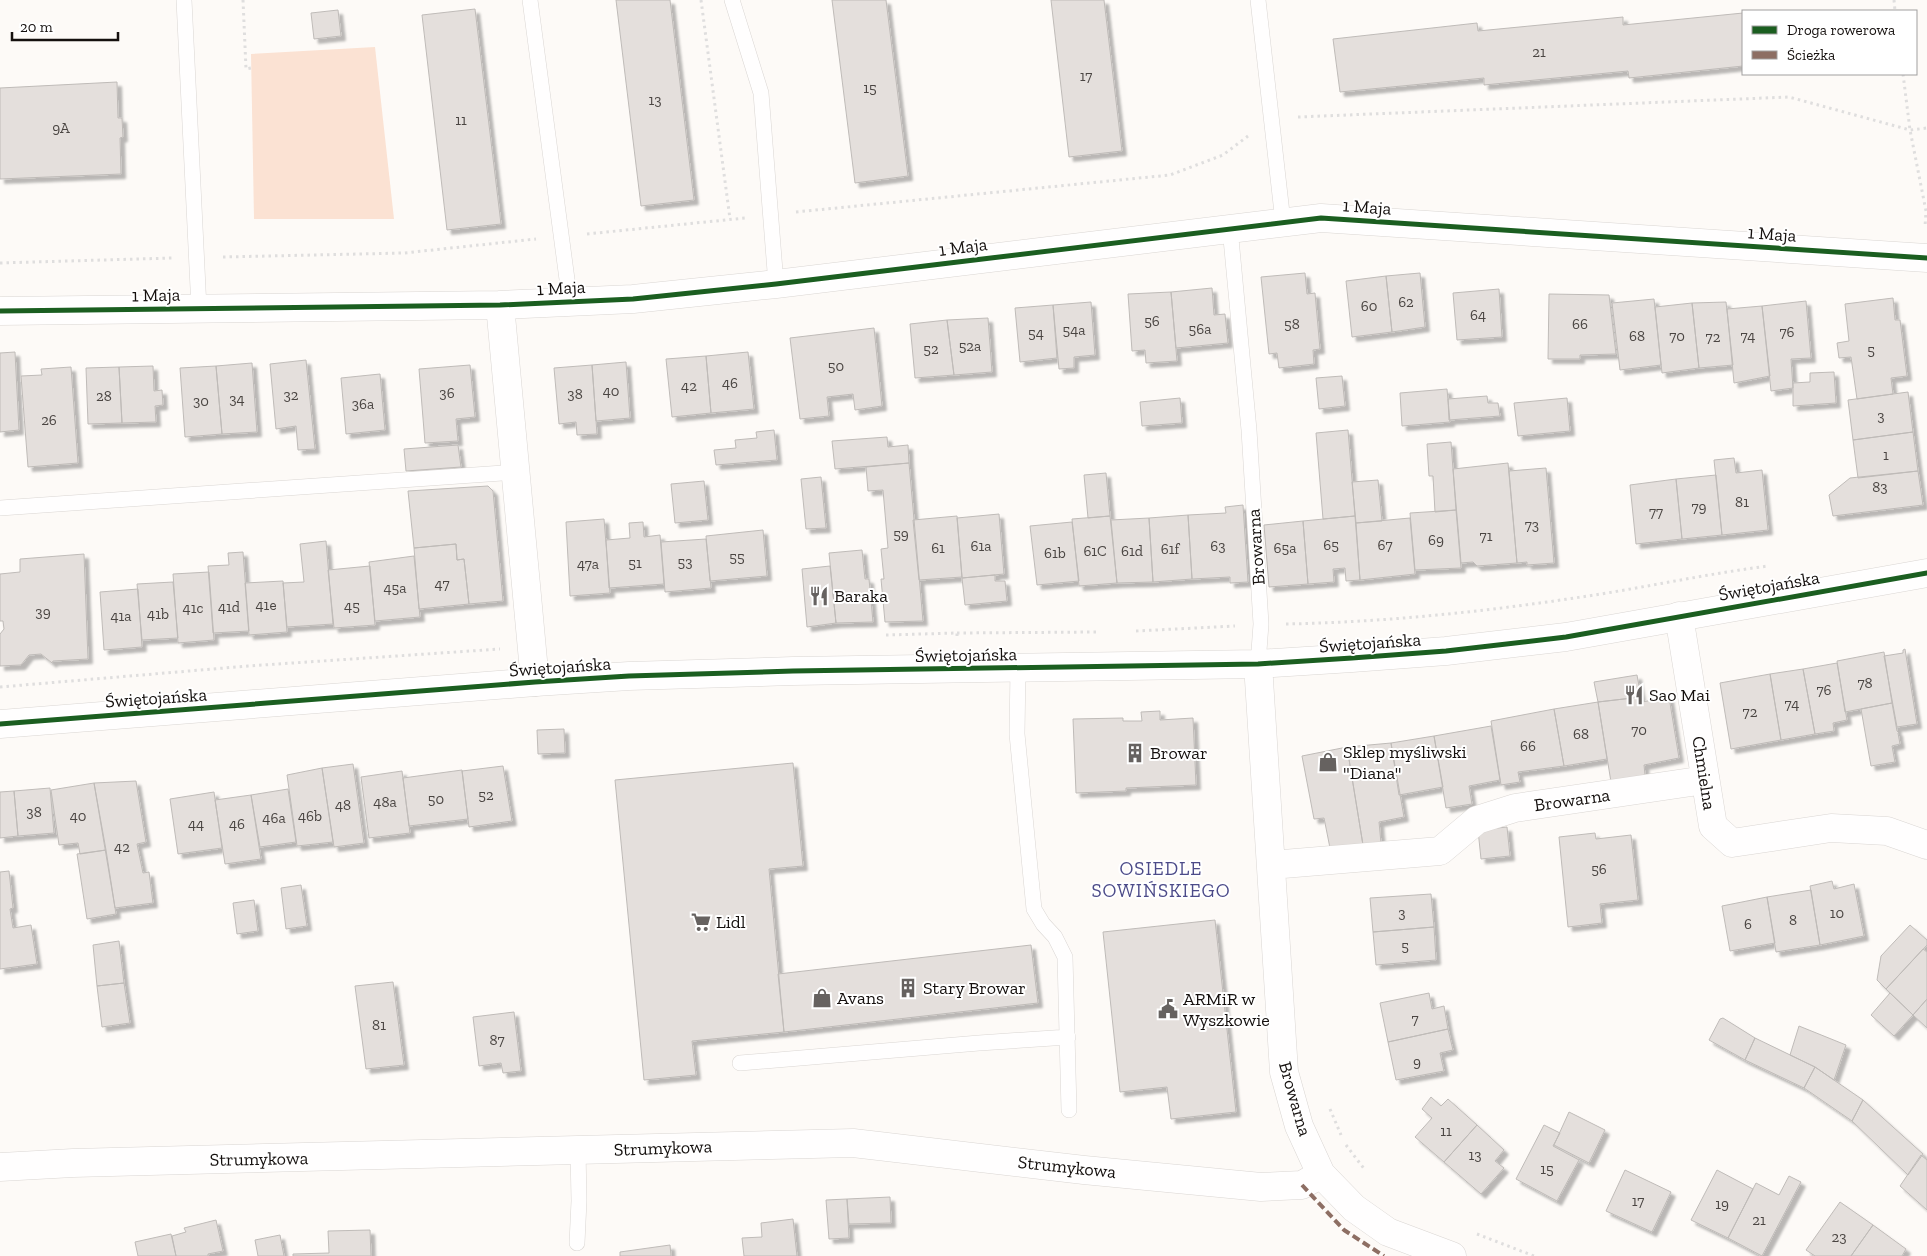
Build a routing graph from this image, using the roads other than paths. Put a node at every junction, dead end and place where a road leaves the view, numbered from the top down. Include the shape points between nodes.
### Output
1 (184, 0) edge
2 (530, 0) edge
3 (732, 0) edge
4 (1258, 0) edge
5 (1283, 222) junction
6 (1230, 228) junction
7 (1927, 258) edge
8 (776, 284) junction
9 (570, 302) junction
10 (500, 305) junction
11 (198, 309) junction
12 (0, 311) edge
13 (516, 472) junction
14 (0, 508) edge
15 (1927, 573) edge
16 (1679, 616) junction
17 (1258, 664) junction
18 (1018, 668) junction
19 (535, 682) junction
20 (0, 724) edge
21 (1705, 780) junction
22 (1927, 845) edge
23 (1271, 865) junction
24 (1068, 1038) junction
25 (740, 1063) dead end
26 (1069, 1110) dead end
27 (578, 1150) junction
28 (0, 1167) edge
29 (1321, 1174) junction
30 (577, 1243) dead end
31 (1452, 1256) edge

1 - 11 lane
2 - 9 lane
3 - 8 lane via 761,93
4 - 5 lane
5 - 6 street, 1 Maja
5 - 7 street, 1 Maja via 1321,218
6 - 8 street, 1 Maja
6 - 17 lane, Browarna via 1249,430 1262,624
8 - 9 street, 1 Maja
9 - 10 street, 1 Maja
10 - 11 street, 1 Maja
10 - 13 street
11 - 12 street, 1 Maja
13 - 14 lane
13 - 19 street
15 - 16 street, Świętojańska
16 - 17 street, Świętojańska via 1506,644
16 - 21 street, Chmielna
17 - 18 street, Świętojańska
17 - 23 street, Browarna
18 - 19 street, Świętojańska via 711,673
18 - 24 lane via 1017,734 1034,909 1065,957
19 - 20 street, Świętojańska
21 - 22 street, Chmielna via 1712,826 1732,843 1831,828 1887,831
21 - 23 street, Browarna via 1515,808 1477,820 1440,851
23 - 29 street, Browarna via 1284,1072 1299,1126
24 - 25 lane
24 - 26 lane
27 - 28 street, Strumykowa
27 - 29 street, Strumykowa via 853,1143 1084,1170 1260,1186 1302,1186
27 - 30 lane
29 - 31 street, Browarna via 1354,1208 1388,1232

